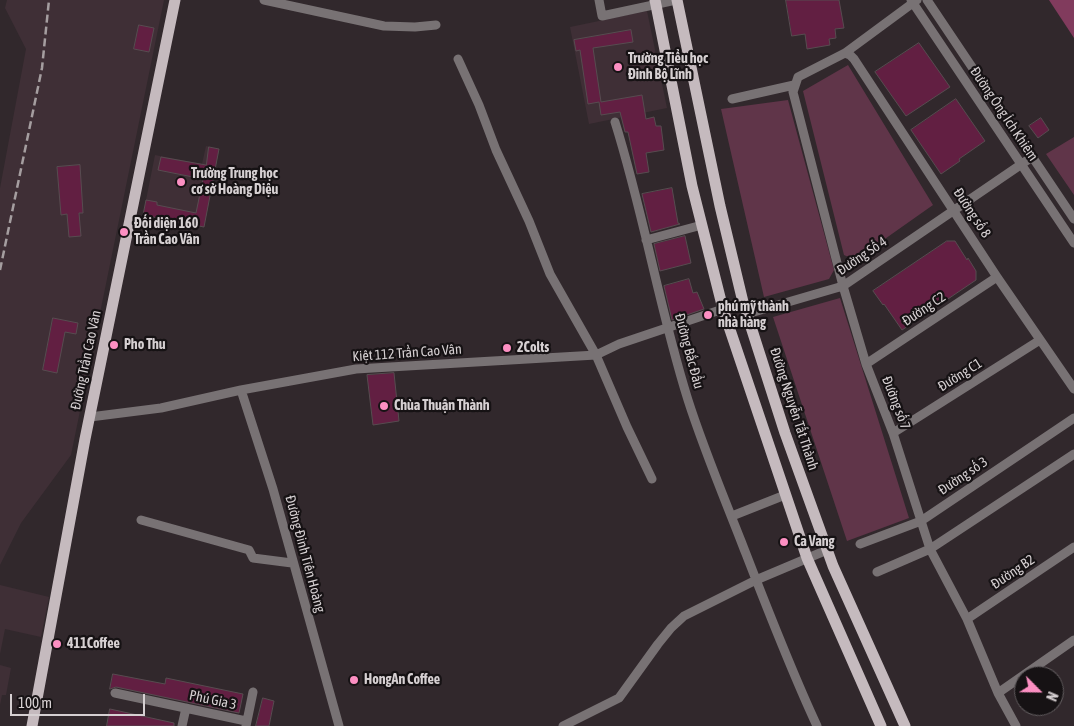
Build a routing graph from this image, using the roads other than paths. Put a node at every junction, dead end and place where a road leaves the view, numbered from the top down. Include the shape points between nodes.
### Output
1 (175, 0) edge
2 (264, 0) edge
3 (599, 0) edge
4 (676, 0) edge
5 (927, 0) edge
6 (913, 1) edge
7 (656, 3) edge
8 (436, 25) dead end
9 (845, 53) junction
10 (458, 58) dead end
11 (796, 81) junction
12 (732, 99) dead end
13 (615, 122) dead end
14 (1032, 157) junction
15 (1021, 164) junction
16 (953, 210) junction
17 (1074, 219) edge
18 (702, 225) junction
19 (646, 240) junction
20 (1074, 243) edge
21 (997, 277) junction
22 (843, 286) junction
23 (744, 302) junction
24 (723, 310) junction
25 (747, 314) junction
26 (668, 328) junction
27 (1040, 340) junction
28 (596, 354) junction
29 (866, 364) junction
30 (1074, 389) edge
31 (241, 390) junction
32 (90, 417) junction
33 (1074, 418) edge
34 (893, 433) junction
35 (1074, 454) edge
36 (652, 480) dead end
37 (786, 495) junction
38 (732, 516) junction
39 (141, 520) dead end
40 (921, 521) junction
41 (860, 544) dead end
42 (1074, 547) edge
43 (930, 549) junction
44 (827, 550) junction
45 (807, 558) junction
46 (292, 563) junction
47 (877, 572) dead end
48 (756, 580) junction
49 (967, 618) junction
50 (1074, 640) edge
51 (253, 692) dead end
52 (114, 693) dead end
53 (998, 693) junction
54 (186, 708) junction
55 (246, 724) edge
56 (32, 726) edge
57 (182, 726) edge
58 (339, 726) edge
59 (563, 726) edge
60 (817, 726) edge
61 (881, 726) edge
62 (905, 726) edge
63 (1016, 726) edge

1 - 32 main road, Đường Trần Cao Vân
2 - 8 street via 384,26
3 - 7 street via 602,16
4 - 7 street
4 - 23 main road, Đường Nguyễn Tất Thành
5 - 14 street, Đường Ông Ích Khiêm
6 - 9 street
6 - 15 street, Đường Ông Ích Khiêm
7 - 18 main road
9 - 11 street
9 - 16 street, Đường số 8 via 854,59
10 - 28 street via 550,274
11 - 12 street
11 - 22 street, Đường số 7 via 794,97
13 - 19 street, Đường Bắc Đẩu
14 - 15 street
14 - 17 street, Đường Ông Ích Khiêm
15 - 16 street
15 - 20 street, Đường Ông Ích Khiêm
16 - 21 street, Đường số 8
16 - 22 street, Đường Số 4
18 - 19 street
18 - 24 main road
19 - 26 street, Đường Bắc Đẩu
21 - 27 street, Đường số 8
21 - 29 street, Đường C2
22 - 25 street, Đường Số 4
22 - 29 street, Đường số 7
23 - 24 main road
23 - 25 main road, Đường Nguyễn Tất Thành
24 - 26 street, Kiệt 112 Trần Cao Vân
24 - 37 main road
25 - 44 main road, Đường Nguyễn Tất Thành
26 - 28 street, Kiệt 112 Trần Cao Vân
26 - 38 street, Đường Bắc Đẩu via 688,401
27 - 30 street, Đường số 8
27 - 34 street, Đường C1
28 - 31 street, Kiệt 112 Trần Cao Vân via 356,369
28 - 36 street
29 - 34 street, Đường số 7
31 - 32 street, Kiệt 112 Trần Cao Vân via 161,408
31 - 46 street, Đường Đinh Tiên Hoàng via 273,489
32 - 56 main road, Đường Trần Cao Vân
33 - 40 street, Đường số 3
34 - 40 street, Đường số 7
35 - 43 street
37 - 38 street
37 - 45 main road
38 - 48 street, Đường Bắc Đẩu
39 - 46 street via 249,550 253,558
40 - 41 street, Đường số 3
40 - 43 street, Đường số 7
42 - 49 street, Đường B2
43 - 47 street
43 - 49 street, Đường số 7
44 - 45 street
44 - 62 main road, Đường Nguyễn Tất Thành
45 - 48 street
45 - 61 main road
46 - 58 street, Đường Đinh Tiên Hoàng
48 - 59 street via 676,622 619,698
48 - 60 street, Đường Bắc Đẩu
49 - 53 street, Đường số 7
50 - 53 street
51 - 55 street
52 - 54 street, Phú Gia 3
53 - 63 street, Đường số 7
54 - 55 street, Phú Gia 3
54 - 57 street

